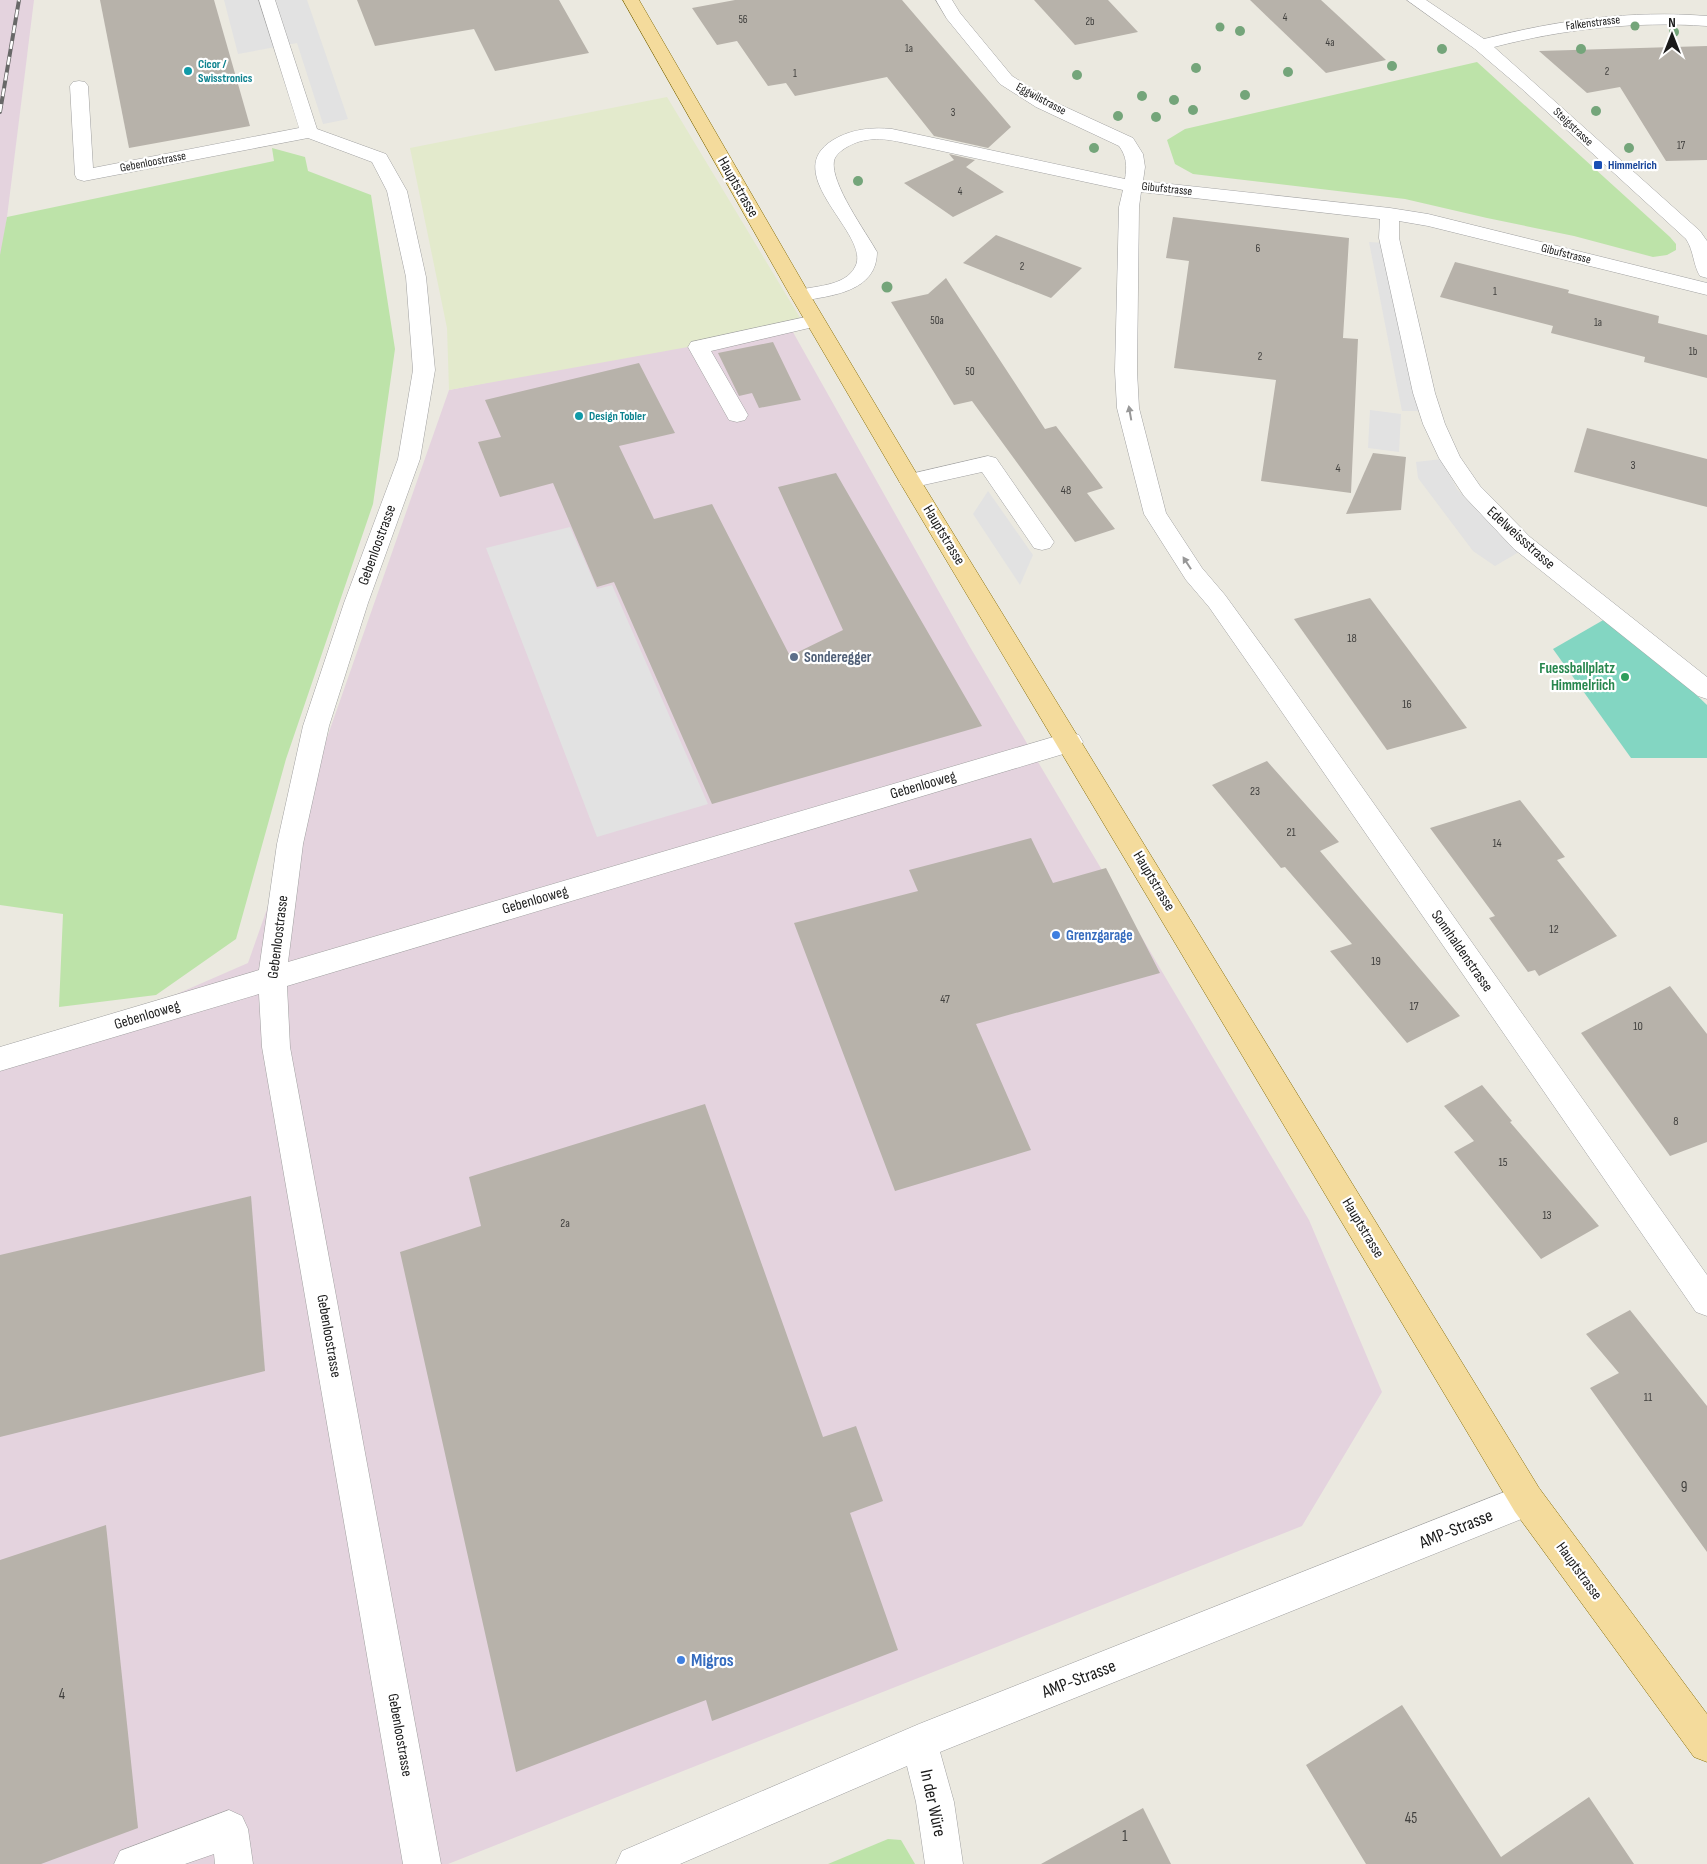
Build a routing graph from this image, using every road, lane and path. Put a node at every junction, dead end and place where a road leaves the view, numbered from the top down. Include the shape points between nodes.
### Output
1 (267, 0) edge
2 (631, 0) edge
3 (944, 0) edge
4 (1415, 0) edge
5 (1707, 22) edge
6 (1481, 45) junction
7 (79, 86) dead end
8 (309, 132) junction
9 (1134, 186) junction
10 (1390, 214) junction
11 (1707, 272) edge
12 (1707, 289) edge
13 (800, 295) junction
14 (816, 321) junction
15 (1126, 371) joint
16 (736, 414) dead end
17 (910, 481) junction
18 (1042, 542) dead end
19 (1707, 690) edge
20 (1070, 742) junction
21 (272, 978) junction
22 (0, 1059) edge
23 (1707, 1301) edge
24 (1527, 1500) junction
25 (919, 1742) junction
26 (1707, 1744) edge
27 (133, 1864) edge
28 (234, 1864) edge
29 (422, 1864) edge
30 (635, 1864) edge
31 (944, 1864) edge

1 - 8 street
2 - 13 main road, Hauptstrasse
3 - 9 street, Eggwilstrasse via 1006,80 1042,103 1126,142 1134,154
4 - 6 street, Steigstrasse
5 - 6 street, Falkenstrasse via 1656,18 1604,21
6 - 11 street, Steigstrasse via 1693,235 1705,255
7 - 8 street, Gebenloostrasse via 84,175
8 - 21 street, Gebenloostrasse via 379,158 397,191 416,277 424,370 409,458 356,603 316,726 290,844
9 - 10 street, Gibufstrasse
9 - 13 street, Gibufstrasse via 900,136 871,134 853,137 830,152 825,160 825,171 827,181 864,245 868,265 851,282
9 - 15 street, Eggwilstrasse via 1129,207
10 - 12 street, Gibufstrasse via 1459,227
10 - 19 street, Edelweissstrasse via 1389,238 1424,393 1450,458 1472,491 1512,534
13 - 14 main road, Hauptstrasse
14 - 16 street via 698,347
14 - 17 main road, Hauptstrasse
23 -> 15 street, Sonnhaldenstrasse via 1217,601 1194,574 1155,514 1128,408
17 - 18 street via 988,463
17 - 20 main road, Hauptstrasse
20 - 21 street, Gebenlooweg
20 - 24 main road, Hauptstrasse
21 - 22 street, Gebenlooweg
21 - 29 street, Gebenloostrasse via 276,1047
24 - 25 street, AMP-Strasse
24 - 26 main road, Hauptstrasse
25 - 30 street, AMP-Strasse
25 - 31 street, In der Würe via 934,1802
27 - 28 street via 229,1829

